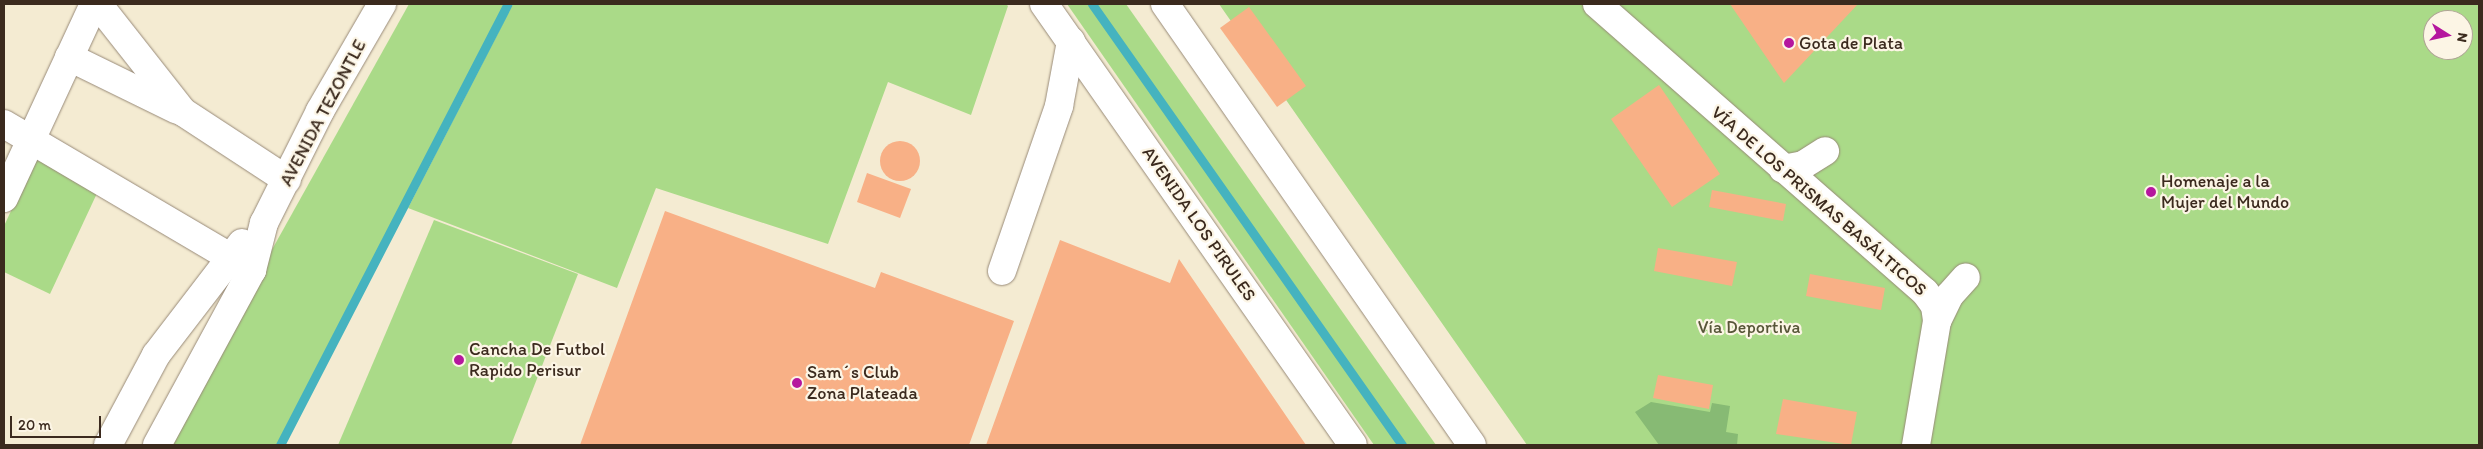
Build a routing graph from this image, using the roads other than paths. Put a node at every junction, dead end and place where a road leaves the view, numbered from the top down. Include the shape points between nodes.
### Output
1 (94, 4) edge
2 (98, 4) edge
3 (382, 4) edge
4 (1044, 4) edge
5 (1165, 4) edge
6 (1597, 4) edge
7 (1071, 41) junction
8 (69, 57) junction
9 (183, 112) junction
10 (4, 124) edge
11 (31, 140) junction
12 (1825, 151) dead end
13 (1783, 169) junction
14 (287, 180) junction
15 (4, 198) edge
16 (264, 223) junction
17 (228, 256) junction
18 (252, 270) junction
19 (1002, 271) dead end
20 (1966, 277) dead end
21 (1937, 321) junction
22 (108, 445) edge
23 (156, 445) edge
24 (1353, 445) edge
25 (1472, 445) edge
26 (1916, 445) edge

1 - 8 street
2 - 9 street
3 - 14 street, AVENIDA TEZONTLE via 320,111
4 - 7 street, AVENIDA LOS PIRULES
5 - 25 street
6 - 13 street, VÍA DE LOS PRISMAS BASÁLTICOS
7 - 19 street via 1060,106
7 - 24 street, AVENIDA LOS PIRULES
8 - 9 street
8 - 11 street
9 - 14 street
10 - 11 street
11 - 15 street
11 - 17 street
12 - 13 street via 1803,165
13 - 21 street, VÍA DE LOS PRISMAS BASÁLTICOS via 1925,292 1935,306
14 - 16 street, AVENIDA TEZONTLE
16 - 17 street, AVENIDA TEZONTLE
16 - 18 street, AVENIDA TEZONTLE
17 - 18 street
17 - 22 street, AVENIDA TEZONTLE via 156,356
18 - 23 street, AVENIDA TEZONTLE
20 - 21 street via 1949,296
21 - 26 street, VÍA DE LOS PRISMAS BASÁLTICOS

